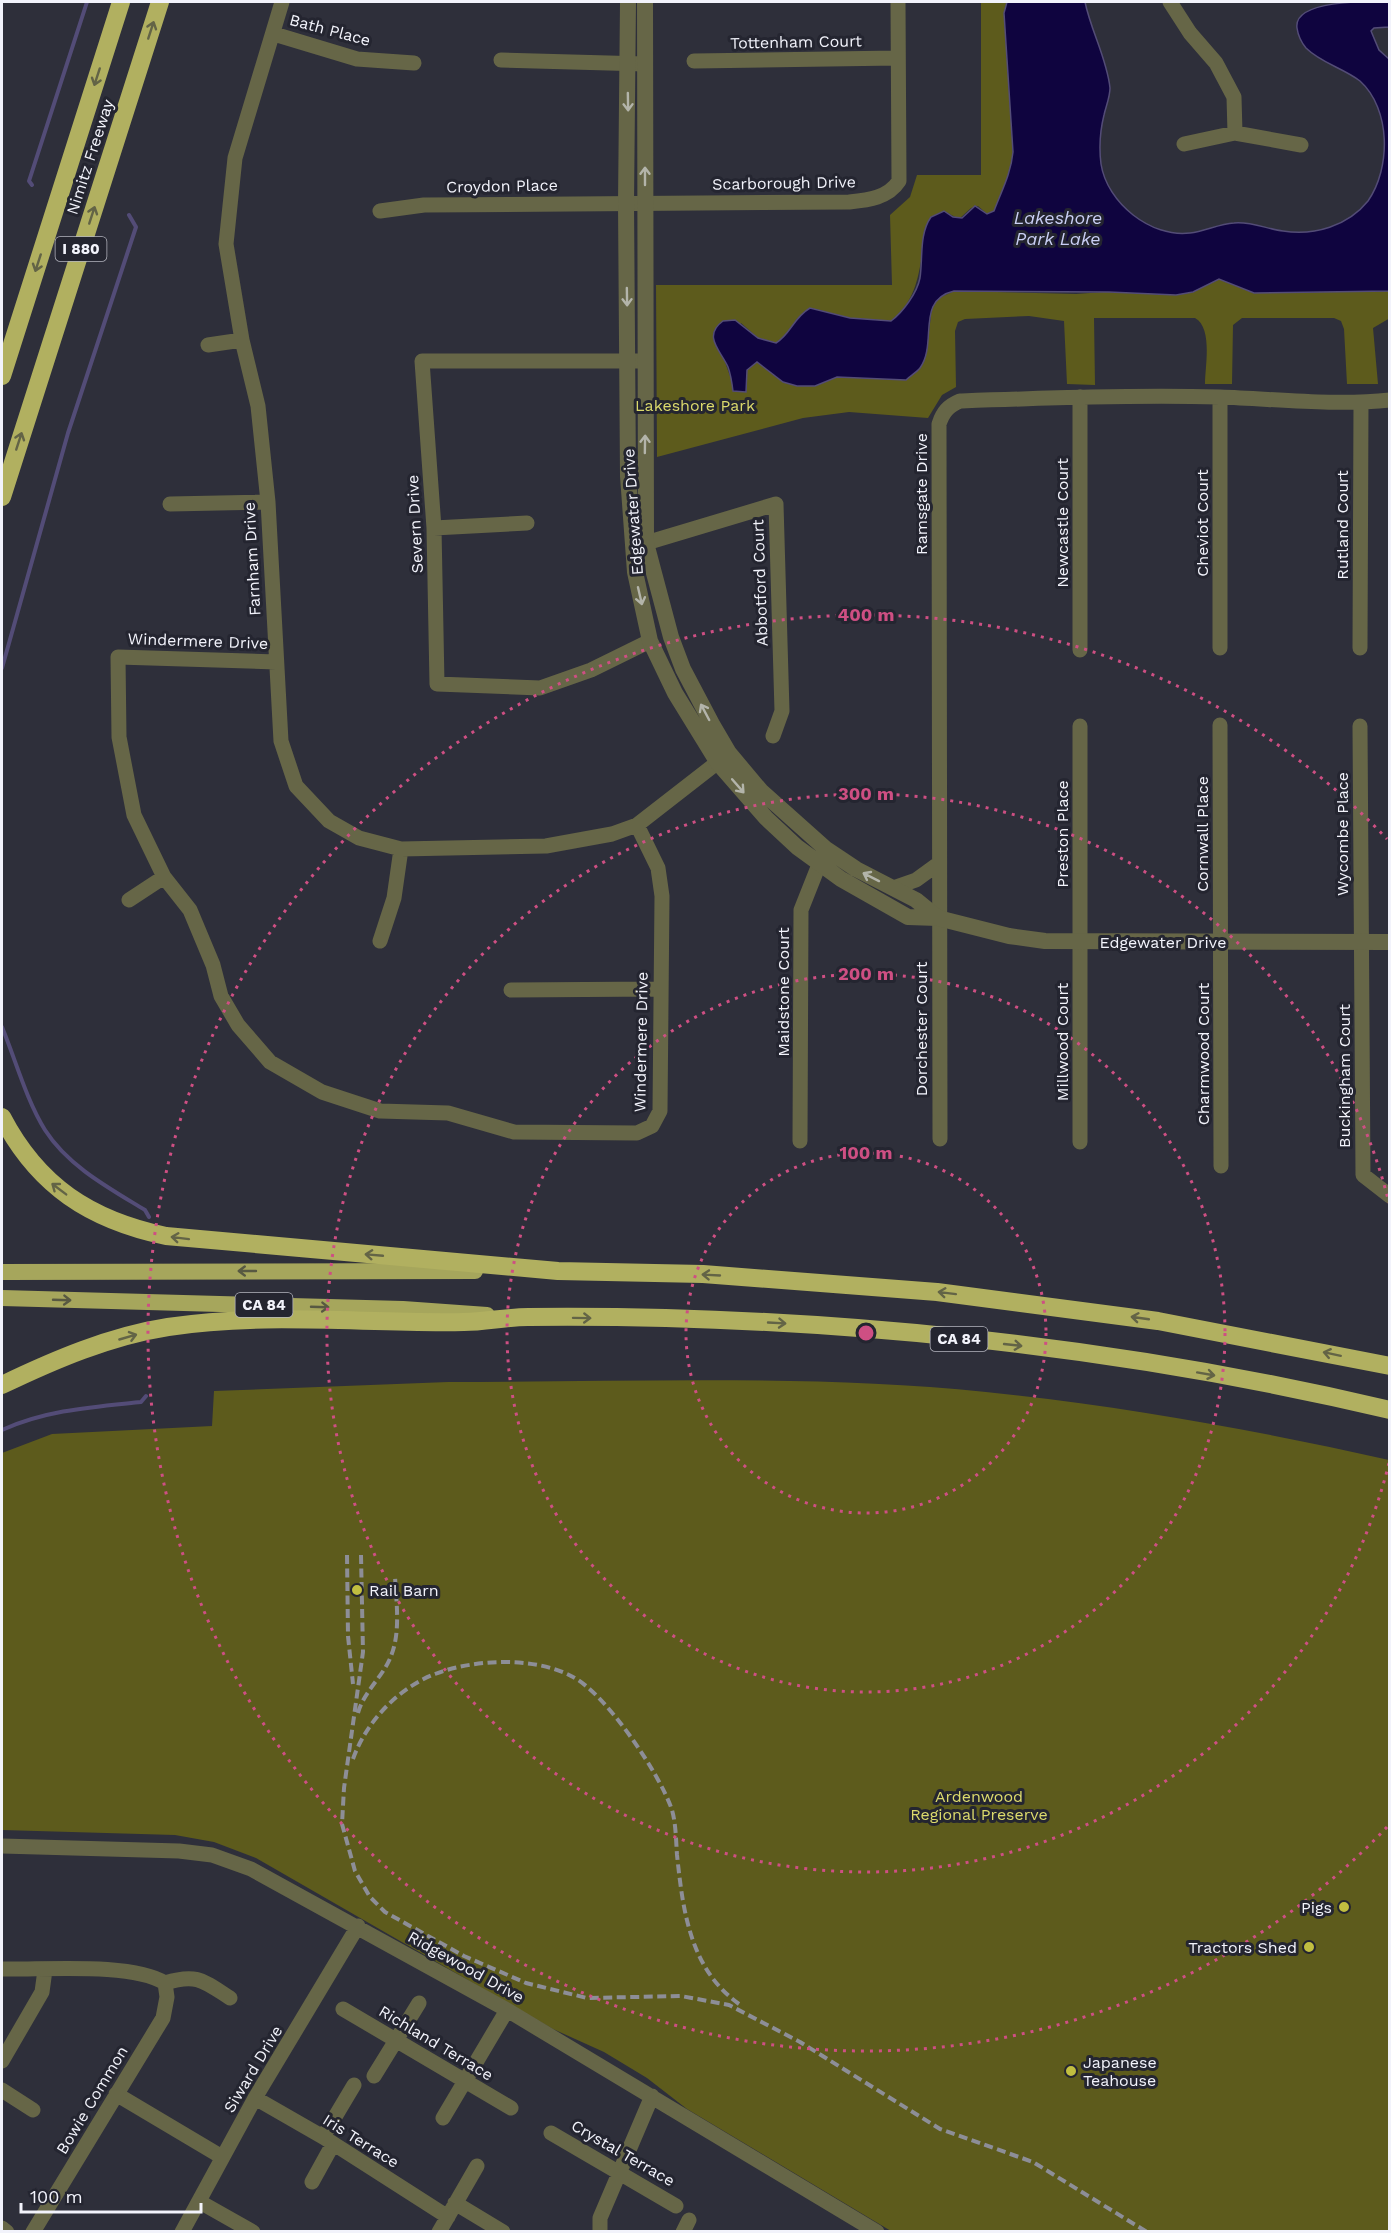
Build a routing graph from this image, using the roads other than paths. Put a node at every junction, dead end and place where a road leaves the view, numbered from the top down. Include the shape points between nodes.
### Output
1 (121, 2) edge
2 (160, 2) edge
3 (282, 2) edge
4 (628, 2) edge
5 (645, 2) edge
6 (898, 2) edge
7 (1170, 2) edge
8 (273, 34) junction
9 (897, 58) junction
10 (501, 60) dead end
11 (694, 62) dead end
12 (414, 63) dead end
13 (627, 63) junction
14 (645, 64) junction
15 (1235, 133) junction
16 (1184, 144) dead end
17 (1300, 145) dead end
18 (626, 203) junction
19 (645, 203) junction
20 (380, 211) dead end
21 (242, 340) junction
22 (208, 345) dead end
23 (636, 361) junction
24 (2, 376) edge
25 (1080, 397) junction
26 (1220, 397) junction
27 (1389, 400) edge
28 (1361, 403) junction
29 (2, 497) edge
30 (268, 502) junction
31 (170, 504) dead end
32 (527, 523) dead end
33 (435, 528) junction
34 (640, 545) junction
35 (651, 641) junction
36 (1220, 648) dead end
37 (1360, 648) dead end
38 (1080, 650) dead end
39 (276, 662) junction
40 (1220, 725) dead end
41 (1080, 726) dead end
42 (1360, 726) dead end
43 (773, 736) dead end
44 (724, 758) junction
45 (637, 825) junction
46 (401, 849) junction
47 (822, 855) junction
48 (938, 864) junction
49 (164, 877) junction
50 (893, 888) junction
51 (129, 900) dead end
52 (938, 918) junction
53 (380, 941) dead end
54 (1081, 942) junction
55 (1221, 942) junction
56 (1361, 942) junction
57 (1389, 942) edge
58 (659, 989) junction
59 (511, 990) dead end
60 (2, 1117) edge
61 (940, 1139) dead end
62 (800, 1141) dead end
63 (1080, 1142) dead end
64 (1221, 1166) dead end
65 (1389, 1196) edge
66 (558, 1270) junction
67 (2, 1272) edge
68 (3, 1298) edge
69 (524, 1317) junction
70 (1389, 1365) edge
71 (4, 1384) edge
72 (1389, 1410) edge
73 (2, 1846) edge
74 (358, 1926) junction
75 (2, 1969) edge
76 (45, 1970) junction
77 (165, 1983) junction
78 (230, 1998) dead end
79 (418, 2003) dead end
80 (343, 2009) dead end
81 (507, 2010) junction
82 (396, 2040) junction
83 (2, 2061) edge
84 (374, 2076) dead end
85 (465, 2081) junction
86 (354, 2085) dead end
87 (2, 2090) edge
88 (116, 2094) junction
89 (652, 2096) junction
90 (255, 2098) junction
91 (511, 2108) dead end
92 (33, 2110) dead end
93 (443, 2118) dead end
94 (551, 2133) dead end
95 (328, 2141) junction
96 (222, 2157) junction
97 (477, 2166) dead end
98 (619, 2172) junction
99 (312, 2182) dead end
100 (200, 2202) junction
101 (676, 2206) dead end
102 (451, 2210) junction
103 (2, 2228) edge
104 (7, 2232) edge
105 (33, 2232) edge
106 (182, 2232) edge
107 (253, 2232) edge
108 (439, 2232) edge
109 (502, 2232) edge
110 (600, 2232) edge
111 (878, 2232) edge

1 -> 24 highway, Nimitz Freeway / I 880
29 -> 2 highway, Nimitz Freeway / I 880
3 - 8 street, Farnham Drive
4 - 13 street, Edgewater Drive
5 - 14 street, Edgewater Drive
6 - 9 street, Scarborough Drive
7 - 15 street via 1216,63 1234,97
8 - 12 street, Bath Place via 357,59
8 - 21 street, Farnham Drive via 235,158 226,244
9 - 11 street, Tottenham Court
9 - 19 street, Scarborough Drive via 899,181 893,190 873,199 849,202
10 - 13 street
13 - 14 street
13 -> 18 street, Edgewater Drive
19 -> 14 street, Edgewater Drive
15 - 16 street
15 - 17 street
18 - 19 street, Scarborough Drive
18 - 20 street, Croydon Place via 424,205
18 -> 23 street, Edgewater Drive
19 - 23 street, Edgewater Drive
21 - 22 street
21 - 30 street, Farnham Drive via 258,406
23 - 33 street, Severn Drive via 422,361
23 - 34 street, Edgewater Drive via 628,476
25 - 26 street, Ramsgate Drive
25 - 38 street, Newcastle Court
25 - 48 street, Ramsgate Drive via 960,401 947,408 939,424
26 - 28 street, Ramsgate Drive
26 - 36 street, Cheviot Court
27 - 28 street, Ramsgate Drive
28 - 37 street, Rutland Court
30 - 31 street
30 - 39 street, Farnham Drive
32 - 33 street
33 - 35 street, Severn Drive via 437,684 540,688 591,670
34 -> 35 street, Edgewater Drive via 635,572
34 - 43 street, Abbotford Court via 776,504 782,711
44 -> 34 street, Edgewater Drive via 683,669
35 - 44 street, Edgewater Drive via 690,720
39 - 46 street, Farnham Drive via 281,741 296,786 329,821 359,838
39 - 49 street, Windermere Drive via 118,657 119,737 134,815
40 - 55 street, Cornwall Place
41 - 54 street, Preston Place
42 - 56 street, Wycombe Place
44 - 45 street, Farnham Drive
44 - 47 street, Edgewater Drive via 766,819 797,847
45 - 46 street, Farnham Drive via 612,834 546,846
45 - 58 street, Windermere Drive via 658,868 662,896
46 - 53 street via 394,898
50 -> 47 street, Edgewater Drive
47 - 52 street, Edgewater Drive via 841,879 908,917
47 - 62 street, Maidstone Court via 801,910
48 - 50 street via 916,880
48 - 52 street, Ramsgate Drive
49 - 51 street
49 - 58 street, Windermere Drive via 190,910 226,1006 270,1062 322,1092 380,1111 448,1113 514,1132 645,1130 660,1112
50 - 52 street, Edgewater Drive
52 - 54 street, Edgewater Drive via 1009,936
52 - 61 street, Dorchester Court
54 - 55 street, Edgewater Drive
54 - 63 street, Millwood Court
55 - 56 street, Edgewater Drive
55 - 64 street, Charmwood Court
56 - 57 street, Edgewater Drive
56 - 65 street, Buckingham Court via 1363,1175
58 - 59 street
66 -> 60 highway via 195,1239 137,1230 80,1205 52,1185 29,1161
66 -> 67 highway
70 -> 66 highway via 1158,1321 937,1292 703,1274
68 -> 69 highway, CA 84 via 404,1309
71 -> 69 highway via 66,1356 135,1334 177,1326 245,1321 467,1322
69 -> 72 highway, CA 84 via 702,1319 929,1336 1150,1364
73 - 74 street, Ridgewood Drive via 212,1855 251,1869
74 - 81 street, Ridgewood Drive
74 - 90 street, Siward Drive
75 - 76 street
76 - 77 street via 152,1974
76 - 83 street via 42,1992
77 - 78 street via 184,1977 198,1978
77 - 88 street, Bowie Common via 163,2018
79 - 82 street
80 - 82 street, Richland Terrace
81 - 85 street
81 - 89 street, Ridgewood Drive
82 - 84 street
82 - 85 street, Richland Terrace
85 - 91 street, Richland Terrace
85 - 93 street
86 - 95 street
87 - 92 street
88 - 96 street
88 - 105 street, Bowie Common
89 - 98 street
89 - 111 street, Ridgewood Drive
90 - 95 street, Iris Terrace
90 - 96 street, Siward Drive
94 - 98 street, Crystal Terrace
95 - 99 street
95 - 102 street, Iris Terrace
96 - 100 street, Siward Drive
97 - 102 street
98 - 101 street, Crystal Terrace
98 - 110 street via 600,2218
100 - 106 street, Siward Drive
100 - 107 street
102 - 108 street
102 - 109 street, Iris Terrace
103 - 104 street

